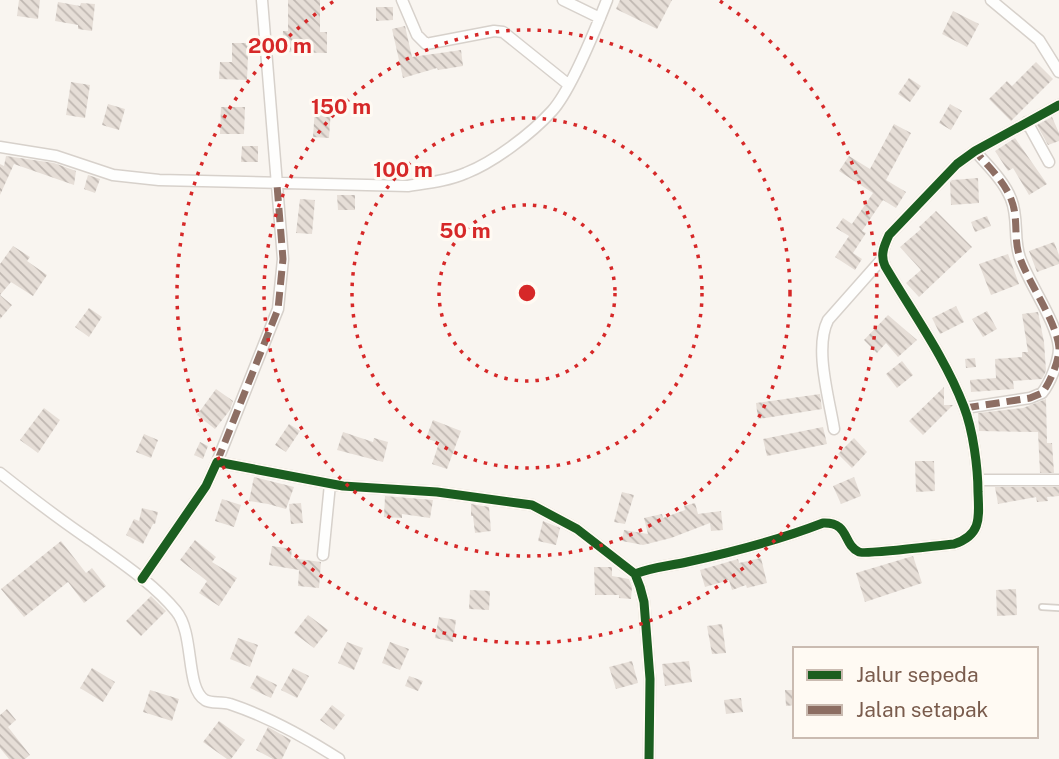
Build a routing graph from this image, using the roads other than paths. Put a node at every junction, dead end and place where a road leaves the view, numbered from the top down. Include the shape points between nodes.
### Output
1 (262, 0) edge
2 (402, 0) edge
3 (563, 0) edge
4 (607, 0) edge
5 (990, 0) edge
6 (600, 18) junction
7 (1059, 72) edge
8 (569, 85) junction
9 (1059, 105) edge
10 (1027, 122) junction
11 (0, 147) edge
12 (975, 151) junction
13 (1049, 162) dead end
14 (278, 185) junction
15 (882, 258) junction
16 (964, 408) junction
17 (834, 429) dead end
18 (217, 462) junction
19 (0, 473) edge
20 (978, 480) junction
21 (1059, 480) edge
22 (330, 484) junction
23 (323, 555) dead end
24 (635, 574) junction
25 (142, 579) junction
26 (1042, 607) dead end
27 (1059, 608) edge
28 (339, 759) edge
29 (649, 759) edge

1 - 14 street
2 - 8 street via 417,35 426,44 503,32
3 - 6 street
4 - 6 street
5 - 7 street via 1039,40
6 - 8 street
8 - 14 street via 554,110 514,145 466,173 408,186
9 - 10 street
10 - 12 street
10 - 13 street
11 - 14 street via 57,156 129,177
12 - 15 street via 889,235
12 - 16 street via 1011,199 1020,259 1059,349 1042,393
14 - 18 street via 283,258 278,309
15 - 16 street
15 - 17 street via 823,330 821,345
16 - 20 street
18 - 22 street
18 - 25 street via 206,486
19 - 25 street
20 - 21 street
20 - 24 street via 976,528 954,544 865,554 851,545 842,528 823,523 764,543
22 - 23 street
22 - 24 street via 532,505 576,529
24 - 29 street via 644,602 650,679
25 - 28 street via 184,624 199,695 207,702 229,704 292,732
26 - 27 lane

